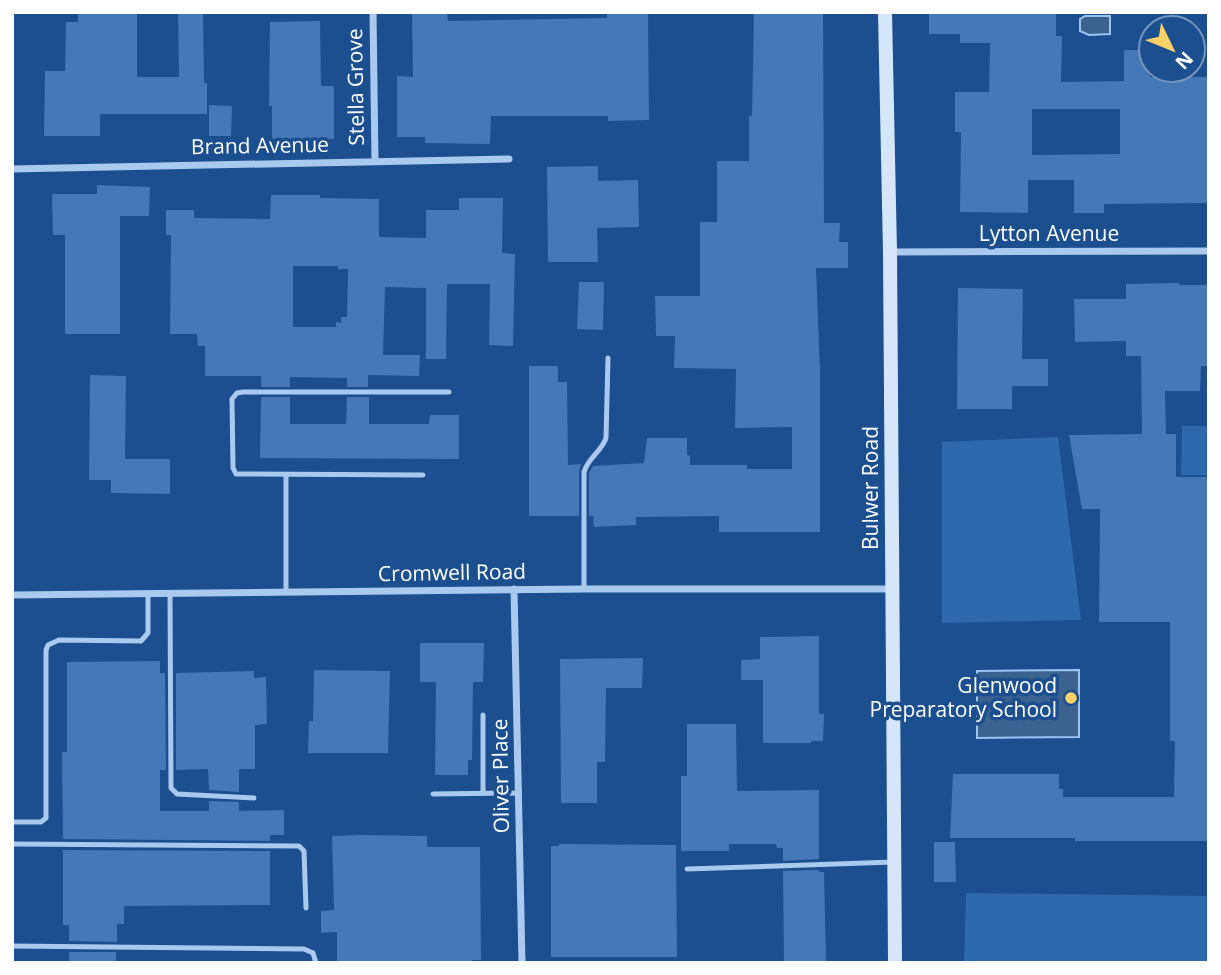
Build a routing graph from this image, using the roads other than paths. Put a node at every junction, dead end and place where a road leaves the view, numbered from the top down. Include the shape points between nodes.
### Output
1 (373, 12) edge
2 (885, 12) edge
3 (509, 159) dead end
4 (375, 161) junction
5 (12, 169) edge
6 (1209, 251) edge
7 (890, 252) junction
8 (608, 358) dead end
9 (449, 392) dead end
10 (423, 475) dead end
11 (286, 476) junction
12 (514, 589) junction
13 (584, 589) junction
14 (892, 589) junction
15 (286, 592) junction
16 (148, 593) junction
17 (170, 593) junction
18 (12, 595) edge
19 (483, 715) dead end
20 (433, 793) dead end
21 (483, 793) junction
22 (519, 793) junction
23 (254, 798) dead end
24 (12, 822) edge
25 (12, 844) edge
26 (894, 862) junction
27 (688, 869) dead end
28 (306, 908) dead end
29 (12, 946) edge
30 (316, 963) edge
31 (522, 963) edge
32 (895, 963) edge

1 - 4 street, Stella Grove
2 - 7 street, Bulwer Road
3 - 4 street, Brand Avenue
4 - 5 street, Brand Avenue
6 - 7 street, Lytton Avenue
7 - 14 street, Bulwer Road
8 - 13 lane via 606,438 584,472
9 - 11 lane via 237,393 232,399 233,471
10 - 11 lane
11 - 15 lane
12 - 13 street, Cromwell Road
12 - 15 street, Cromwell Road
12 - 22 street, Oliver Place
13 - 14 street, Cromwell Road
14 - 26 street, Bulwer Road
15 - 17 street, Cromwell Road
16 - 17 street, Cromwell Road
16 - 18 street, Cromwell Road
16 - 24 lane via 148,633 141,641 59,640 48,645 46,818
17 - 23 lane via 171,788 177,793
19 - 21 lane
20 - 21 lane
21 - 22 lane
22 - 31 street, Oliver Place
25 - 28 lane via 299,846 304,851
26 - 27 lane
26 - 32 street, Bulwer Road
29 - 30 lane via 304,949 313,953

